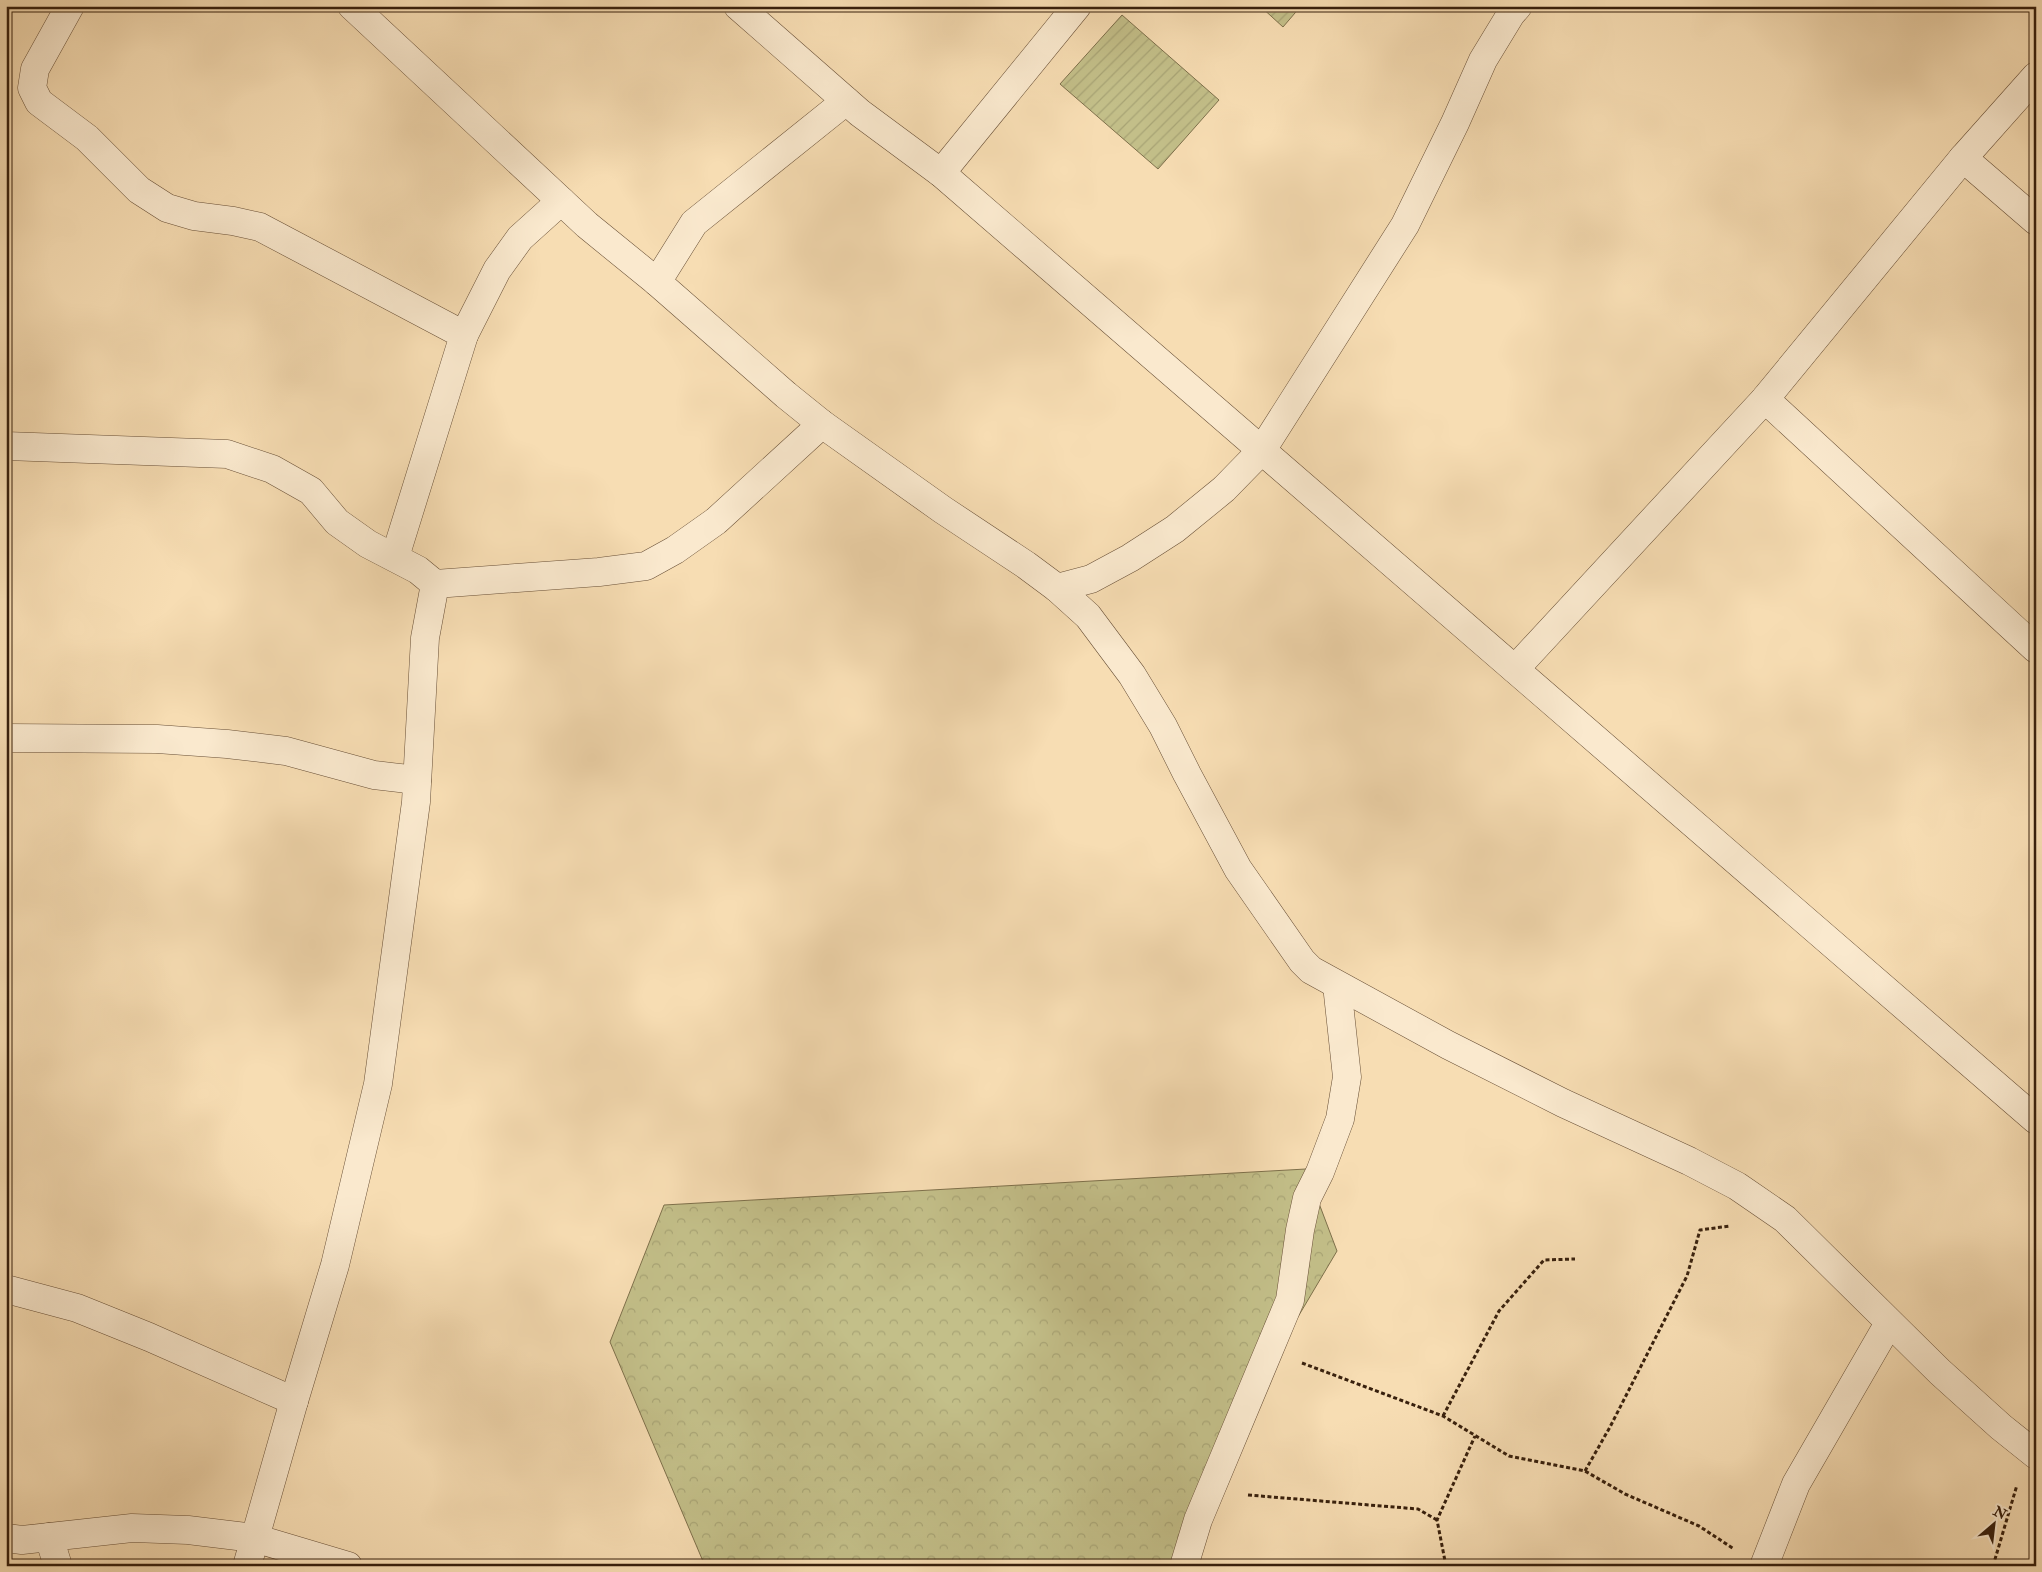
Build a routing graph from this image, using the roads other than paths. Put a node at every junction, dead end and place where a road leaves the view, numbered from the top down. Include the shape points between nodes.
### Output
1 (70, 6) edge
2 (352, 6) edge
3 (738, 6) edge
4 (1077, 6) edge
5 (1518, 6) edge
6 (2036, 76) edge
7 (846, 101) junction
8 (1963, 158) junction
9 (941, 173) junction
10 (561, 201) junction
11 (2036, 221) edge
12 (657, 282) junction
13 (464, 335) junction
14 (1765, 399) junction
15 (822, 424) junction
16 (6, 446) edge
17 (1262, 450) junction
18 (395, 557) junction
19 (436, 584) junction
20 (1057, 588) junction
21 (2036, 648) edge
22 (1515, 668) junction
23 (6, 738) edge
24 (416, 780) junction
25 (1337, 985) junction
26 (2036, 1120) edge
27 (6, 1289) edge
28 (1889, 1323) junction
29 (294, 1401) junction
30 (2032, 1452) edge
31 (49, 1537) junction
32 (6, 1538) edge
33 (254, 1538) junction
34 (58, 1566) edge
35 (247, 1566) edge
36 (348, 1566) edge
37 (1184, 1566) edge
38 (1764, 1566) edge

1 - 13 street via 35,69 32,88 39,102 88,138 139,190 167,208 260,228
2 - 10 street
3 - 7 street
4 - 9 street
5 - 17 street via 1483,60 1404,225
6 - 8 street
7 - 9 street
7 - 12 street via 694,223
8 - 11 street
8 - 14 street
9 - 17 street
10 - 12 street
10 - 13 street via 520,238 497,270
12 - 15 street
13 - 18 street
14 - 21 street
14 - 22 street
15 - 19 street via 716,521 646,566
15 - 20 street
16 - 18 street via 227,454 272,469 311,491 338,522 368,544
17 - 20 street via 1224,489 1175,529 1091,579
17 - 22 street
18 - 19 street
19 - 24 street via 425,638
20 - 25 street via 1088,616 1132,675 1163,726 1238,869 1302,961
22 - 26 street
23 - 24 street via 157,739 227,744 286,751 374,775
24 - 29 street via 416,802 378,1084 335,1266
25 - 28 street via 1563,1103 1729,1182 1785,1219
25 - 37 street via 1347,1077 1340,1119 1307,1198 1290,1300 1198,1520
27 - 29 street via 77,1308
28 - 30 street
28 - 38 street via 1796,1484
29 - 33 street
31 - 32 street
31 - 33 street via 132,1528 188,1530
31 - 34 street
33 - 35 street
33 - 36 street

